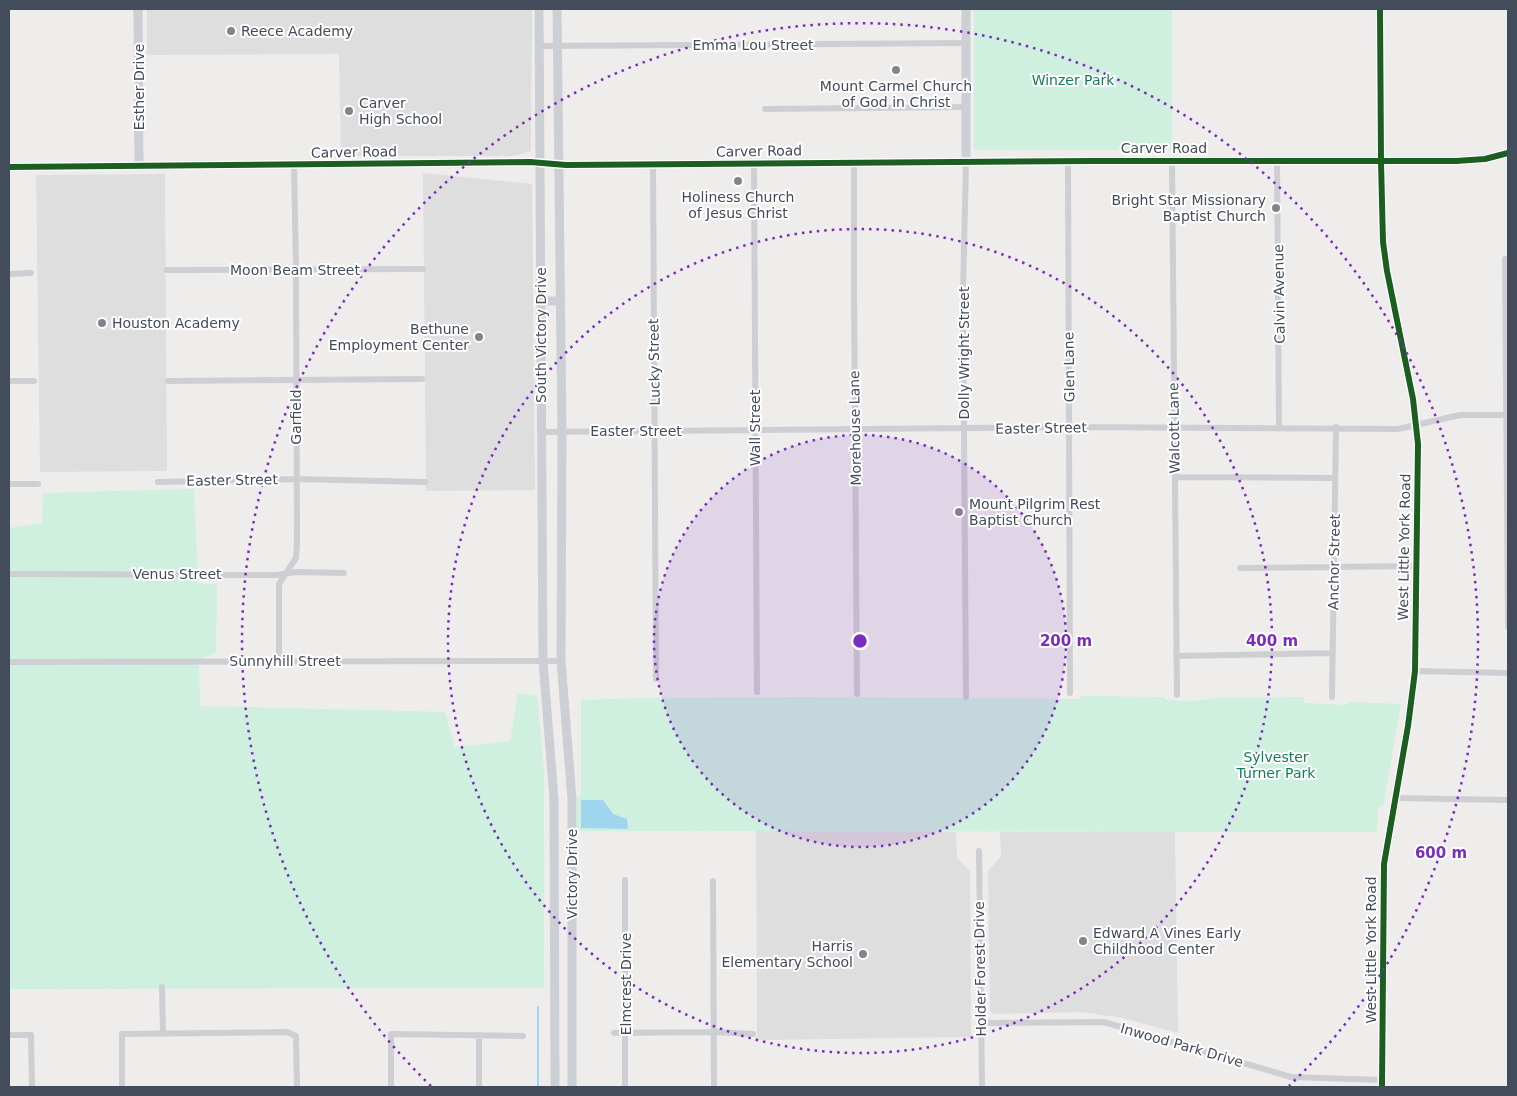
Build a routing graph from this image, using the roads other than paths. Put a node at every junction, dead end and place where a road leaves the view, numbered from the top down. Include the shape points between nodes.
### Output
1 (138, 9) edge
2 (539, 9) edge
3 (558, 9) edge
4 (966, 9) edge
5 (1380, 9) edge
6 (966, 43) junction
7 (539, 46) junction
8 (558, 46) junction
9 (966, 107) junction
10 (765, 109) dead end
11 (1508, 153) edge
12 (1277, 160) junction
13 (1068, 161) junction
14 (1172, 161) junction
15 (854, 162) junction
16 (966, 162) junction
17 (1380, 162) junction
18 (540, 163) junction
19 (754, 163) junction
20 (653, 164) junction
21 (294, 165) junction
22 (559, 165) junction
23 (139, 166) junction
24 (9, 167) edge
25 (1505, 259) dead end
26 (296, 269) junction
27 (423, 269) dead end
28 (167, 270) dead end
29 (31, 273) dead end
30 (9, 274) edge
31 (541, 301) junction
32 (561, 301) junction
33 (422, 379) dead end
34 (9, 381) edge
35 (34, 381) dead end
36 (168, 381) dead end
37 (296, 381) junction
38 (1507, 415) edge
39 (1417, 425) junction
40 (1070, 427) junction
41 (1280, 427) junction
42 (1336, 427) junction
43 (1174, 428) junction
44 (856, 429) junction
45 (964, 429) junction
46 (655, 431) junction
47 (755, 431) junction
48 (542, 432) junction
49 (562, 432) junction
50 (1175, 477) junction
51 (1336, 478) junction
52 (296, 480) junction
53 (158, 482) dead end
54 (425, 482) dead end
55 (9, 484) edge
56 (38, 484) dead end
57 (1416, 566) junction
58 (1334, 567) junction
59 (1240, 568) dead end
60 (344, 573) dead end
61 (9, 574) edge
62 (286, 574) junction
63 (1508, 626) edge
64 (1332, 653) junction
65 (1176, 656) junction
66 (285, 661) junction
67 (543, 661) junction
68 (562, 661) junction
69 (9, 662) edge
70 (1415, 671) junction
71 (1508, 673) edge
72 (656, 679) dead end
73 (757, 692) dead end
74 (1070, 693) dead end
75 (857, 694) dead end
76 (1177, 695) dead end
77 (966, 697) dead end
78 (1332, 697) dead end
79 (1395, 798) junction
80 (1508, 800) edge
81 (555, 845) junction
82 (572, 845) junction
83 (979, 851) dead end
84 (625, 880) dead end
85 (713, 881) dead end
86 (162, 987) dead end
87 (981, 1024) junction
88 (626, 1032) junction
89 (715, 1032) junction
90 (163, 1033) junction
91 (555, 1033) junction
92 (572, 1033) junction
93 (614, 1033) dead end
94 (754, 1034) dead end
95 (9, 1035) edge
96 (479, 1035) junction
97 (523, 1036) dead end
98 (1382, 1084) edge
99 (32, 1087) edge
100 (122, 1087) edge
101 (297, 1087) edge
102 (391, 1087) edge
103 (479, 1087) edge
104 (555, 1087) edge
105 (572, 1087) edge
106 (625, 1087) edge
107 (714, 1087) edge
108 (982, 1087) edge

1 - 23 street, Esther Drive
2 - 7 street, South Victory Drive
3 - 8 street, South Victory Drive
4 - 6 street, Dolly Wright Street
5 - 17 street, West Little York Road
6 - 8 street, Emma Lou Street
6 - 9 street, Dolly Wright Street
7 - 8 street, Emma Lou Street
7 - 18 street, South Victory Drive
8 - 22 street, South Victory Drive
9 - 10 street
9 - 16 street, Dolly Wright Street
11 - 17 street, Carver Road via 1472,160
12 - 14 street, Carver Road
12 - 17 street, Carver Road
12 - 41 street, Calvin Avenue
13 - 14 street, Carver Road
13 - 16 street, Carver Road
13 - 40 street, Glen Lane
14 - 43 street, Walcott Lane
15 - 16 street, Carver Road
15 - 19 street, Carver Road
15 - 44 street, Morehouse Lane
16 - 45 street, Dolly Wright Street
17 - 39 street, West Little York Road via 1384,254
18 - 21 street, Carver Road
18 - 22 street, Carver Road
18 - 31 street, South Victory Drive
19 - 20 street, Carver Road
19 - 47 street, Wall Street
20 - 22 street, Carver Road
20 - 46 street, Lucky Street
21 - 23 street, Carver Road
21 - 26 street, Garfield
22 - 32 street, South Victory Drive
23 - 24 street, Carver Road
25 - 38 street
26 - 27 street, Moon Beam Street
26 - 28 street, Moon Beam Street
26 - 37 street, Garfield
29 - 30 street
31 - 32 street
31 - 48 street, South Victory Drive
32 - 49 street, South Victory Drive
33 - 37 street
34 - 35 street
36 - 37 street
37 - 52 street, Garfield
38 - 39 street, Easter Street via 1460,415
38 - 63 street
39 - 42 street, Easter Street via 1398,428
39 - 57 street, West Little York Road
40 - 43 street, Easter Street
40 - 45 street, Easter Street
40 - 74 street, Glen Lane
41 - 42 street, Easter Street
41 - 43 street, Easter Street
42 - 51 street, Anchor Street
43 - 50 street, Walcott Lane
44 - 45 street, Easter Street
44 - 47 street, Easter Street
44 - 75 street, Morehouse Lane
45 - 77 street, Dolly Wright Street
46 - 47 street, Easter Street
46 - 49 street, Easter Street
46 - 72 street, Lucky Street
47 - 73 street, Wall Street
48 - 49 street, Easter Street
48 - 67 street, South Victory Drive
49 - 68 street, South Victory Drive
50 - 51 street
50 - 65 street, Walcott Lane
51 - 58 street, Anchor Street
52 - 53 street, Easter Street
52 - 54 street, Easter Street
52 - 62 street, Garfield via 296,558
55 - 56 street
57 - 58 street
57 - 70 street, West Little York Road
58 - 59 street
58 - 64 street, Anchor Street
60 - 62 street, Venus Street
61 - 62 street, Venus Street
62 - 66 street, Garfield via 279,584 279,653
64 - 65 street
64 - 78 street, Anchor Street
65 - 76 street, Walcott Lane
66 - 67 street, Sunnyhill Street
66 - 69 street, Sunnyhill Street
67 - 68 street, Sunnyhill Street
67 - 81 street, Victory Drive via 552,754
68 - 82 street, Victory Drive via 570,756
70 - 71 street
70 - 79 street, West Little York Road
79 - 80 street
79 - 98 street, West Little York Road via 1384,864
81 - 82 street
81 - 91 street, Victory Drive
82 - 92 street, Victory Drive
83 - 87 street, Holder Forest Drive
84 - 88 street, Elmcrest Drive
85 - 89 street
86 - 90 street
87 - 98 street, Inwood Park Drive via 1104,1022 1290,1077
87 - 108 street, Holder Forest Drive
88 - 89 street
88 - 93 street
88 - 106 street, Elmcrest Drive
89 - 94 street
89 - 107 street
90 - 100 street via 122,1034
90 - 101 street via 287,1032 296,1036
91 - 92 street
91 - 104 street, Victory Drive
92 - 105 street, Victory Drive
95 - 99 street via 31,1035
96 - 97 street
96 - 102 street via 391,1034
96 - 103 street

